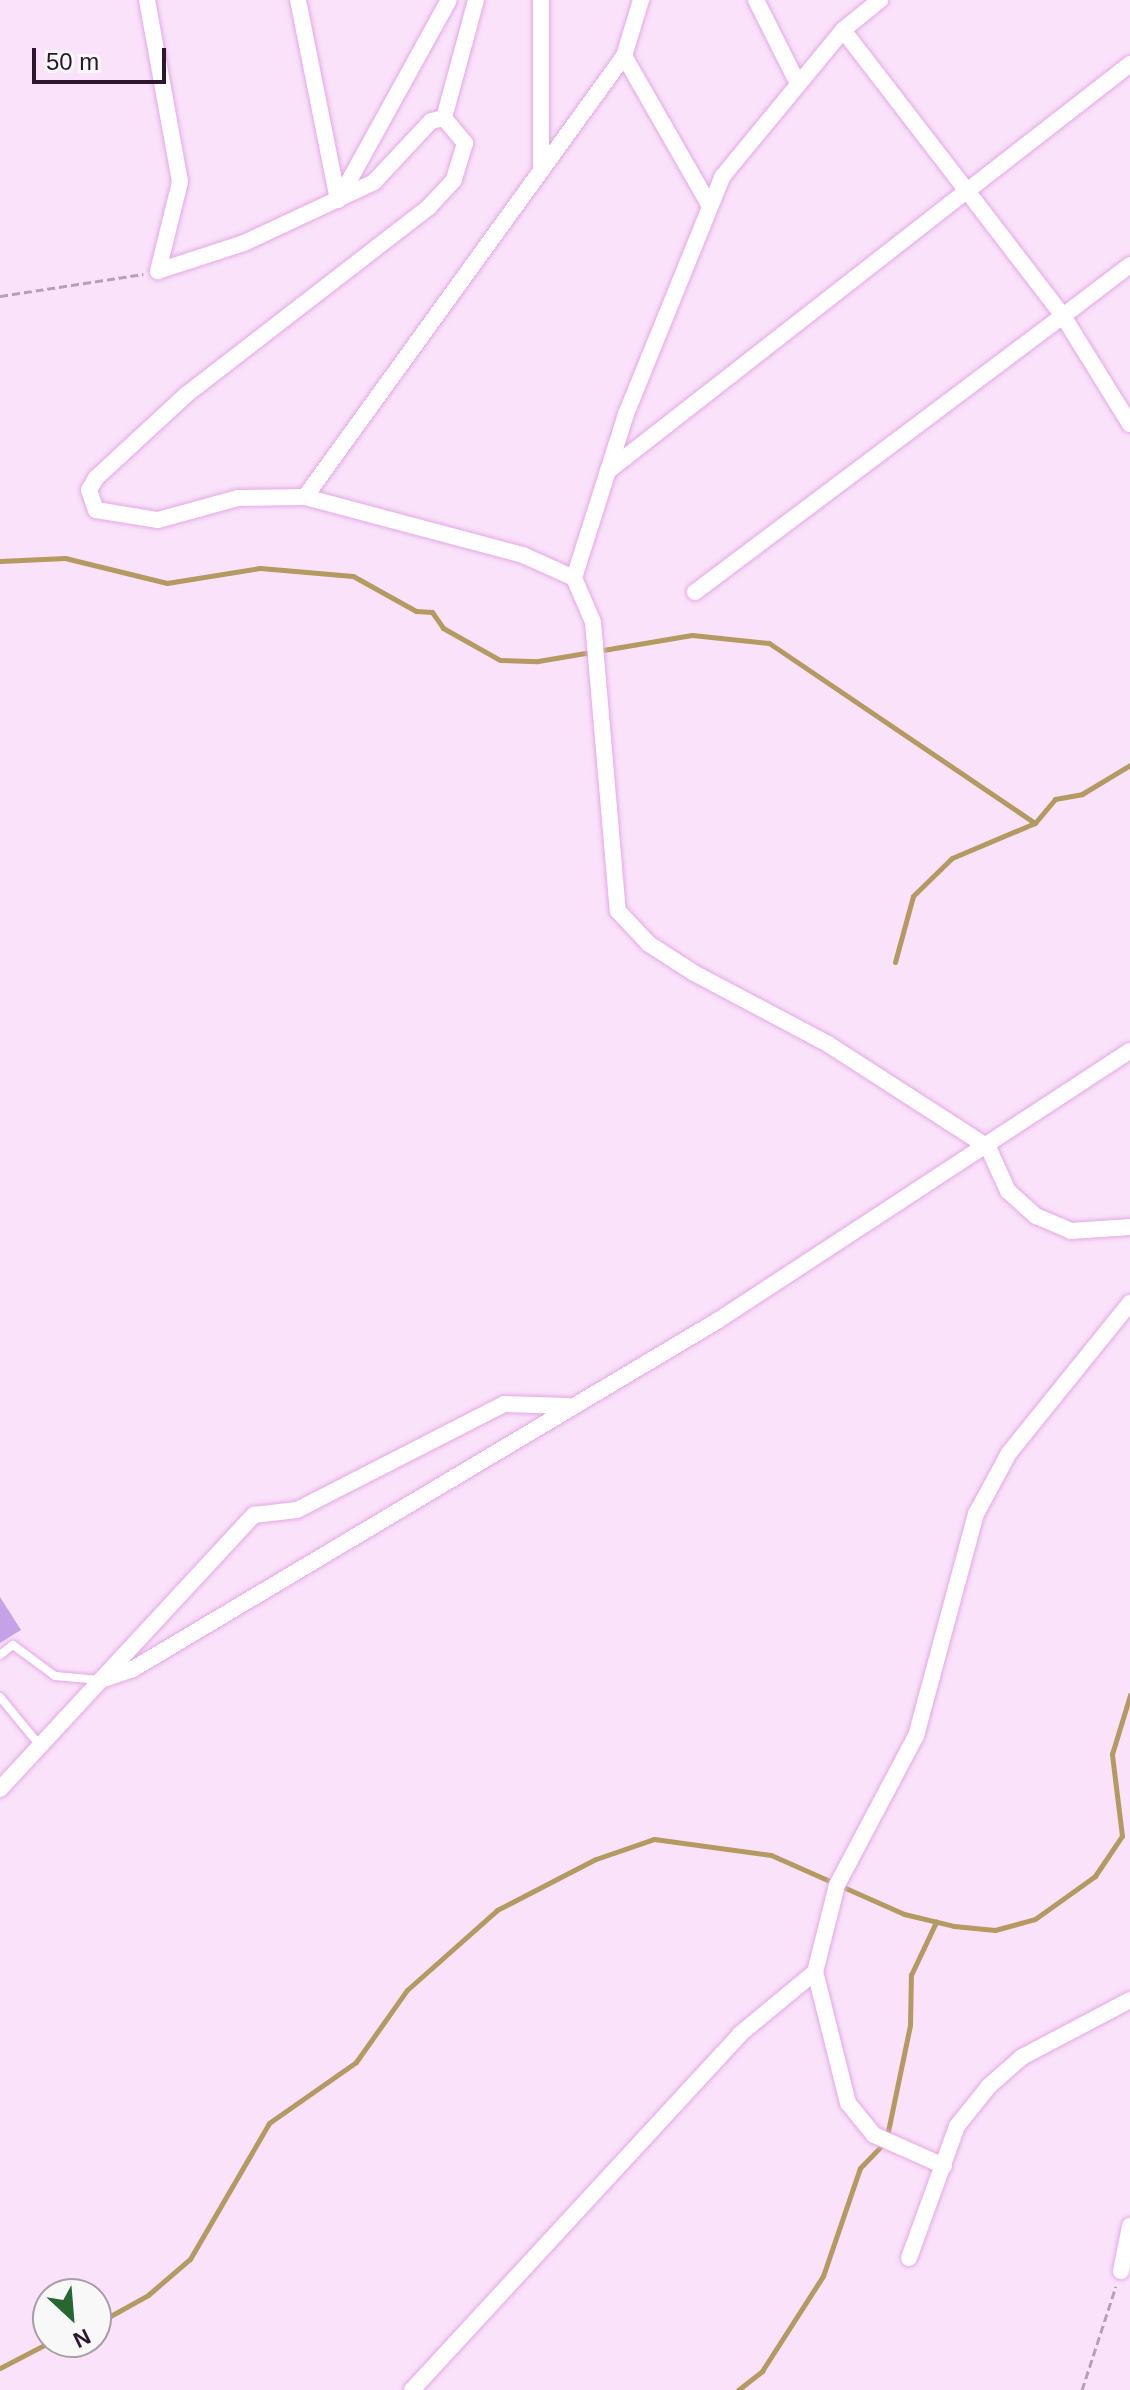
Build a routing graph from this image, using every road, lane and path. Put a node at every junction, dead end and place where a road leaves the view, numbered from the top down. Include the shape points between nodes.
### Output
1 (147, 0) edge
2 (298, 0) edge
3 (449, 0) edge
4 (476, 0) edge
5 (541, 0) edge
6 (641, 0) edge
7 (756, 0) edge
8 (880, 0) edge
9 (843, 30) junction
10 (624, 56) junction
11 (1130, 64) edge
12 (798, 84) junction
13 (444, 118) junction
14 (541, 171) junction
15 (967, 191) junction
16 (338, 200) junction
17 (710, 206) junction
18 (1130, 265) edge
19 (158, 271) junction
20 (0, 296) edge
21 (1063, 316) junction
22 (1130, 424) edge
23 (608, 471) junction
24 (305, 497) junction
25 (574, 578) junction
26 (695, 592) dead end
27 (1130, 1051) edge
28 (988, 1147) junction
29 (1128, 1233) edge
30 (1130, 1303) edge
31 (568, 1406) junction
32 (0, 1655) edge
33 (101, 1680) junction
34 (0, 1697) edge
35 (42, 1747) junction
36 (0, 1789) edge
37 (815, 1972) junction
38 (1130, 2000) edge
39 (944, 2166) junction
40 (1130, 2226) edge
41 (909, 2258) dead end
42 (1121, 2271) joint
43 (412, 2390) edge
44 (1082, 2390) edge

1 - 19 street via 180,182
2 - 16 street
3 - 16 street
4 - 13 street
5 - 14 street
6 - 10 street
7 - 12 street
8 - 9 street
9 - 12 street
9 - 15 street
10 - 14 street
10 - 17 street
11 - 15 street
12 - 17 street via 722,177
13 - 16 street via 431,121 374,182
13 - 24 street via 460,129 463,157 429,207 187,394 89,490 96,510 126,519 158,520 265,494
14 - 24 street
15 - 21 street
15 - 23 street
16 - 19 street
17 - 23 street
18 - 21 street
19 - 20 path
21 - 22 street
21 - 26 street
23 - 25 street
24 - 25 street via 523,555
25 - 28 street via 593,622 618,911 649,944 694,973 828,1044
27 - 28 street
28 - 29 street via 1008,1191 1036,1216 1071,1231
28 - 31 street via 717,1321
30 - 37 street via 1009,1453 976,1514 916,1736 837,1885
31 - 33 street via 133,1669
31 - 33 street via 504,1404 297,1510 254,1515
32 - 33 lane via 13,1645 55,1676
33 - 35 street
34 - 35 lane
35 - 36 street
37 - 39 street via 848,2103 874,2135
37 - 43 street via 740,2034
38 - 39 street via 1022,2057 989,2086 957,2126
39 - 41 street
40 - 42 street
42 - 44 path

